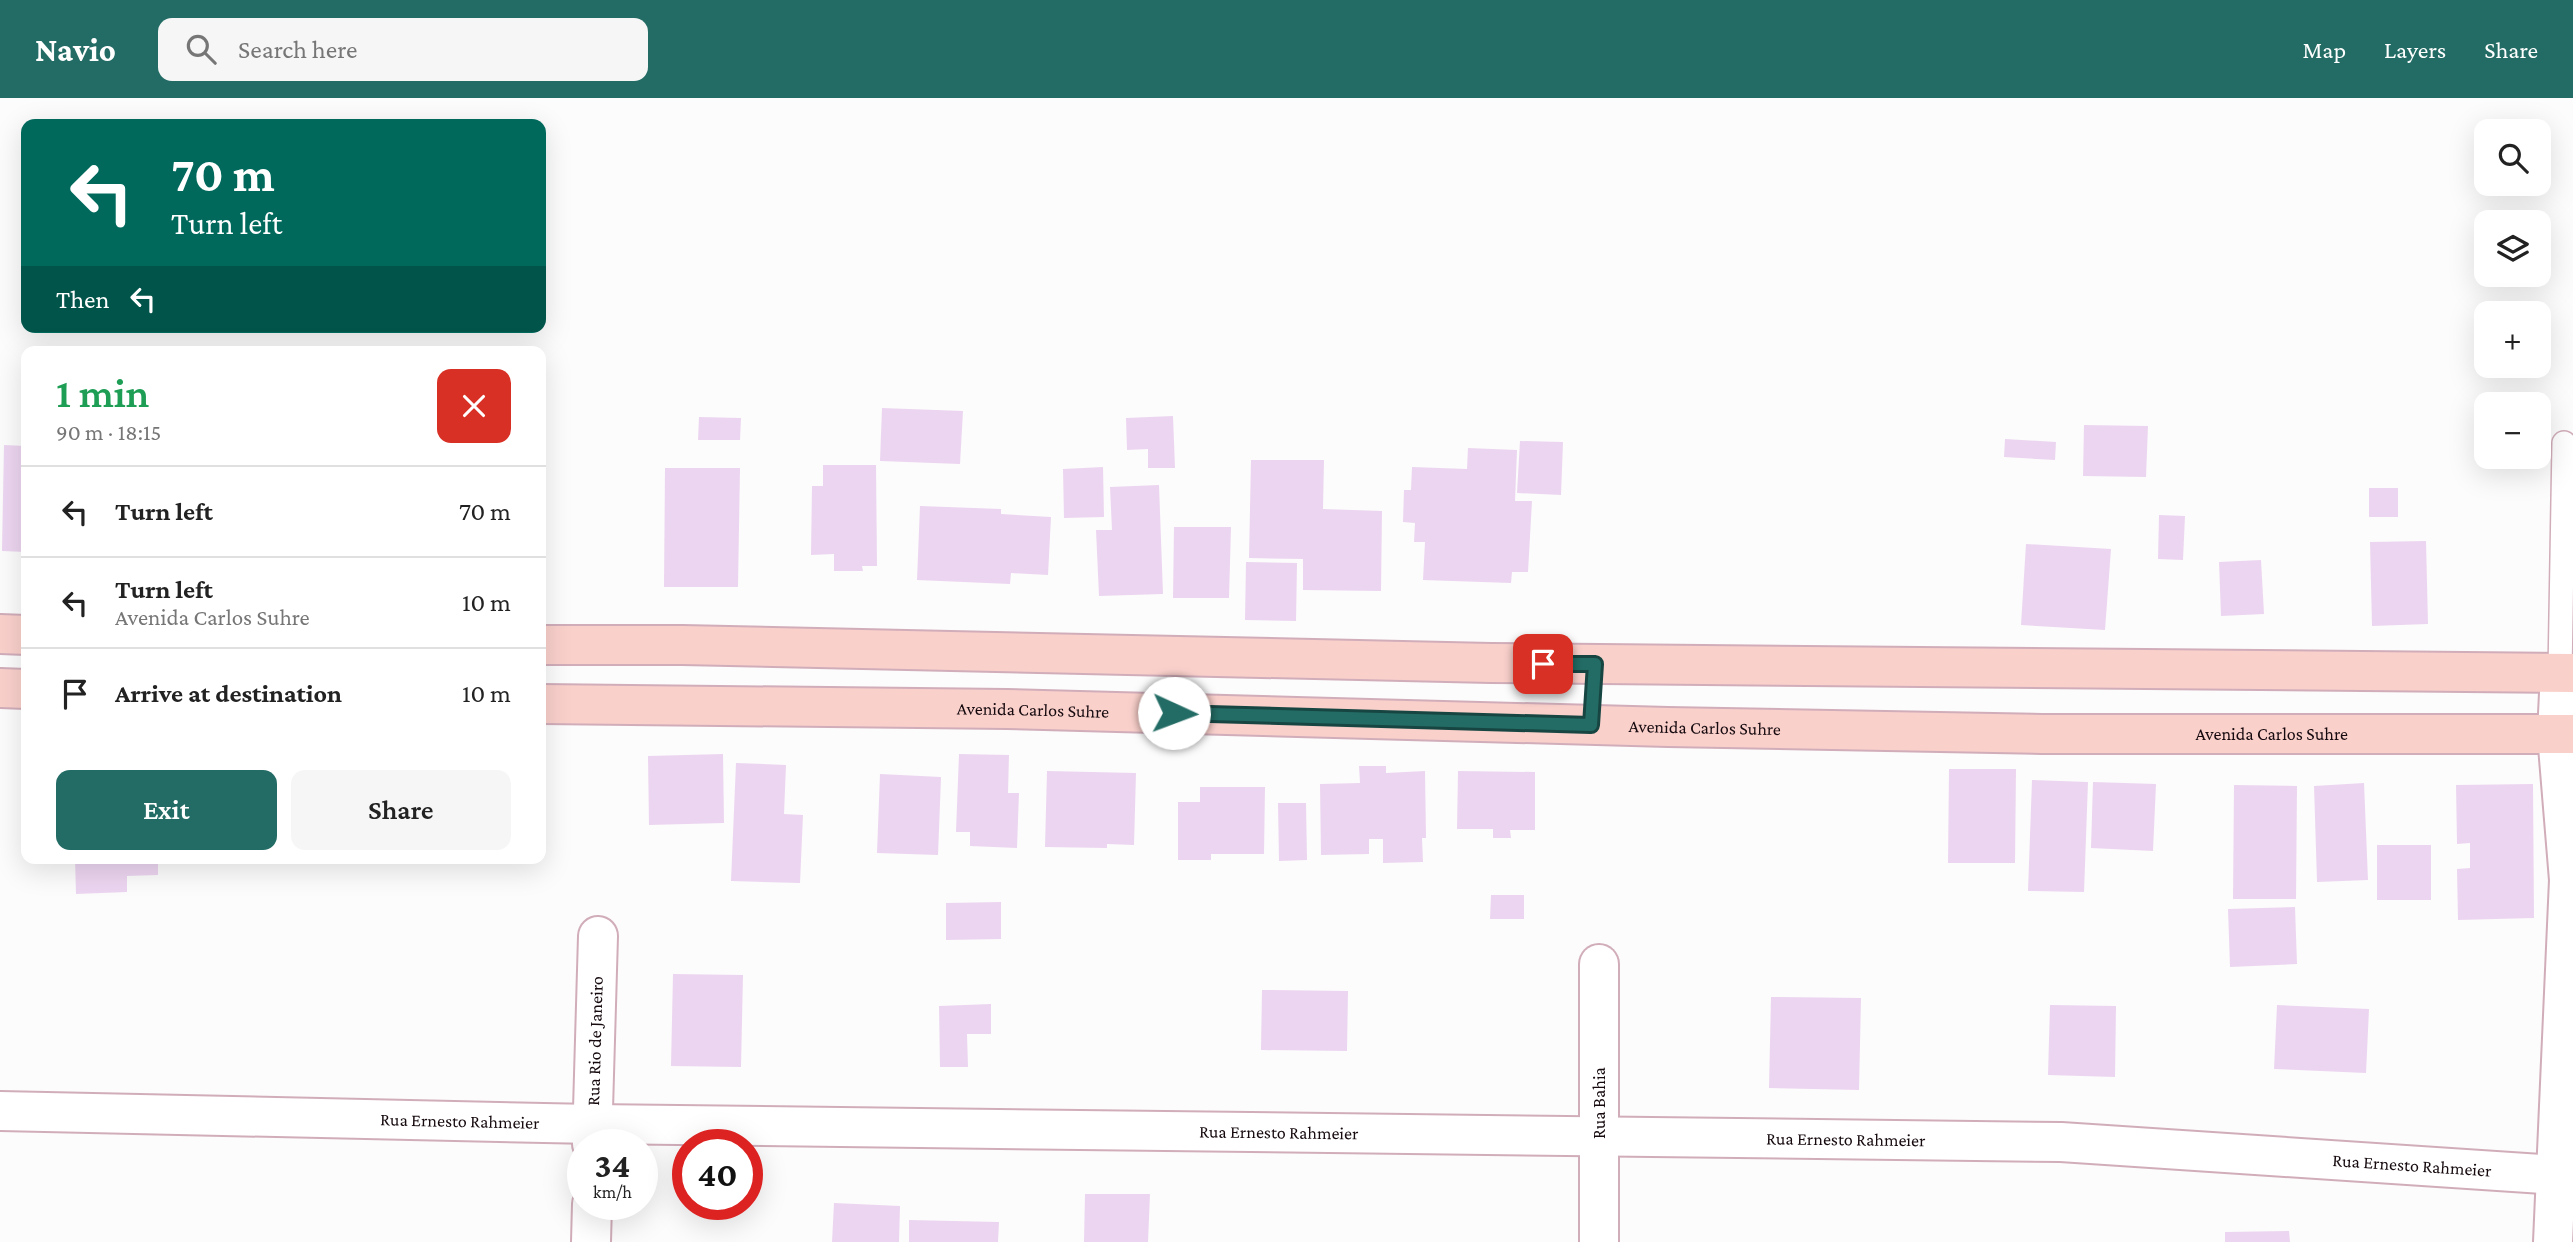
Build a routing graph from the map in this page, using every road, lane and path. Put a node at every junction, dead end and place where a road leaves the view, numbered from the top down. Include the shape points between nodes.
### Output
1 (2564, 443) dead end
2 (0, 634) edge
3 (21, 635) edge
4 (546, 645) edge
5 (616, 645) junction
6 (1595, 664) junction
7 (2566, 673) edge
8 (0, 688) edge
9 (21, 689) edge
10 (546, 704) edge
11 (614, 705) junction
12 (1591, 725) junction
13 (2565, 734) edge
14 (598, 936) dead end
15 (1599, 964) dead end
16 (0, 1111) edge
17 (592, 1129) edge
18 (567, 1133) edge
19 (658, 1134) edge
20 (1599, 1136) junction
21 (2557, 1175) junction
22 (592, 1220) edge
23 (592, 1242) edge
24 (1599, 1242) edge
25 (2553, 1242) edge

1 - 7 lane
2 - 3 street
4 - 5 street
5 - 6 street
5 - 11 street
6 - 7 street
6 - 12 street
7 - 13 street
8 - 9 street
10 - 11 street, Avenida Carlos Suhre
11 - 12 street, Avenida Carlos Suhre via 1007,709
12 - 13 street, Avenida Carlos Suhre via 2042,734
13 - 21 street via 2569,880
14 - 17 street, Rua Rio de Janeiro
15 - 20 street, Rua Bahia
16 - 18 street, Rua Ernesto Rahmeier
19 - 20 street, Rua Ernesto Rahmeier
20 - 21 street, Rua Ernesto Rahmeier via 2062,1142
20 - 24 street, Rua Bahia
21 - 25 street
22 - 23 street

